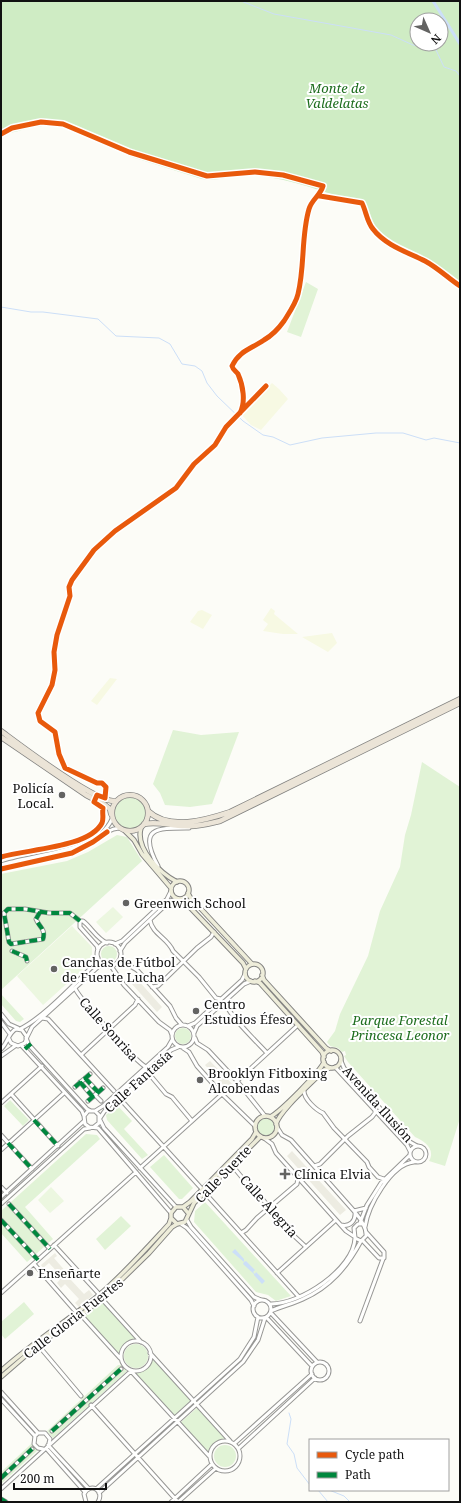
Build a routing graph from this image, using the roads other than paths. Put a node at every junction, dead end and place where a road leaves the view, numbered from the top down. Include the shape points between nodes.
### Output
1 (460, 699) edge
2 (460, 704) edge
3 (1, 731) edge
4 (1, 737) edge
5 (116, 801) junction
6 (148, 811) junction
7 (112, 817) junction
8 (203, 825) junction
9 (142, 826) junction
10 (119, 828) junction
11 (125, 831) junction
12 (1, 865) edge
13 (158, 866) junction
14 (1, 869) edge
15 (177, 882) junction
16 (171, 890) junction
17 (188, 892) junction
18 (180, 899) junction
19 (40, 912) junction
20 (150, 920) junction
21 (80, 921) junction
22 (214, 932) junction
23 (107, 943) junction
24 (115, 944) junction
25 (98, 950) junction
26 (12, 951) dead end
27 (120, 951) junction
28 (121, 956) junction
29 (98, 958) junction
30 (183, 961) junction
31 (27, 962) dead end
32 (252, 964) junction
33 (104, 965) junction
34 (111, 966) junction
35 (246, 969) junction
36 (245, 974) junction
37 (262, 975) junction
38 (253, 981) junction
39 (152, 987) junction
40 (75, 988) junction
41 (138, 999) junction
42 (223, 1000) junction
43 (48, 1012) junction
44 (1, 1014) edge
45 (42, 1018) junction
46 (48, 1019) junction
47 (1, 1022) edge
48 (182, 1025) junction
49 (298, 1025) junction
50 (188, 1026) junction
51 (108, 1028) junction
52 (20, 1029) junction
53 (194, 1033) junction
54 (10, 1034) junction
55 (172, 1035) junction
56 (9, 1038) junction
57 (26, 1038) junction
58 (195, 1038) junction
59 (172, 1040) junction
60 (33, 1042) dead end
61 (22, 1045) junction
62 (29, 1045) junction
63 (14, 1046) junction
64 (178, 1047) junction
65 (183, 1048) junction
66 (1, 1049) edge
67 (26, 1049) junction
68 (331, 1051) junction
69 (267, 1053) junction
70 (81, 1055) junction
71 (1, 1056) edge
72 (324, 1057) junction
73 (340, 1061) junction
74 (324, 1062) junction
75 (42, 1066) junction
76 (335, 1067) junction
77 (330, 1068) junction
78 (147, 1069) junction
79 (90, 1074) dead end
80 (85, 1078) junction
81 (237, 1081) junction
82 (80, 1082) junction
83 (75, 1087) dead end
84 (103, 1088) dead end
85 (114, 1091) junction
86 (304, 1091) junction
87 (64, 1093) junction
88 (120, 1093) junction
89 (11, 1094) junction
90 (222, 1094) junction
91 (95, 1095) junction
92 (114, 1099) junction
93 (88, 1101) dead end
94 (101, 1101) dead end
95 (122, 1101) junction
96 (1, 1103) edge
97 (375, 1110) junction
98 (93, 1111) junction
99 (84, 1116) junction
100 (265, 1116) junction
101 (270, 1117) junction
102 (100, 1119) junction
103 (34, 1120) junction
104 (84, 1121) junction
105 (192, 1121) junction
106 (277, 1125) junction
107 (255, 1126) junction
108 (93, 1128) junction
109 (256, 1132) junction
110 (1, 1135) edge
111 (262, 1137) junction
112 (344, 1140) junction
113 (8, 1143) junction
114 (58, 1146) junction
115 (418, 1146) junction
116 (163, 1147) junction
117 (1, 1150) edge
118 (410, 1153) junction
119 (414, 1162) junction
120 (233, 1163) junction
121 (314, 1166) junction
122 (140, 1168) junction
123 (32, 1169) junction
124 (136, 1172) junction
125 (298, 1178) junction
126 (384, 1179) junction
127 (1, 1187) edge
128 (203, 1191) junction
129 (6, 1193) junction
130 (10, 1196) junction
131 (1, 1197) edge
132 (1, 1204) edge
133 (9, 1204) dead end
134 (176, 1207) junction
135 (182, 1207) junction
136 (270, 1207) junction
137 (366, 1208) junction
138 (354, 1211) junction
139 (171, 1213) junction
140 (188, 1213) junction
141 (171, 1218) junction
142 (1, 1220) edge
143 (187, 1220) junction
144 (336, 1220) junction
145 (362, 1223) junction
146 (179, 1224) junction
147 (341, 1224) junction
148 (366, 1232) junction
149 (241, 1233) junction
150 (355, 1237) junction
151 (362, 1241) junction
152 (54, 1245) junction
153 (306, 1247) junction
154 (50, 1249) junction
155 (383, 1258) junction
156 (38, 1260) junction
157 (34, 1264) junction
158 (277, 1273) junction
159 (1, 1293) edge
160 (100, 1295) junction
161 (299, 1297) junction
162 (102, 1299) junction
163 (261, 1300) junction
164 (270, 1304) junction
165 (254, 1306) junction
166 (271, 1312) junction
167 (77, 1313) junction
168 (81, 1315) junction
169 (258, 1317) junction
170 (266, 1318) junction
171 (360, 1321) dead end
172 (141, 1342) junction
173 (38, 1346) junction
174 (150, 1353) junction
175 (121, 1359) junction
176 (317, 1362) junction
177 (312, 1366) junction
178 (121, 1369) dead end
179 (1, 1371) edge
180 (131, 1371) junction
181 (312, 1374) junction
182 (1, 1377) edge
183 (315, 1378) junction
184 (1, 1392) edge
185 (81, 1394) dead end
186 (1, 1399) edge
187 (194, 1401) junction
188 (197, 1404) junction
189 (91, 1405) junction
190 (175, 1419) junction
191 (178, 1422) junction
192 (52, 1431) dead end
193 (38, 1433) junction
194 (35, 1436) junction
195 (230, 1441) junction
196 (235, 1443) junction
197 (47, 1446) junction
198 (239, 1448) junction
199 (32, 1449) dead end
200 (135, 1454) junction
201 (138, 1457) junction
202 (210, 1457) junction
203 (212, 1464) junction
204 (216, 1468) junction
205 (1, 1478) edge
206 (89, 1488) junction
207 (1, 1489) edge
208 (96, 1489) junction
209 (85, 1492) junction
210 (99, 1493) junction
211 (175, 1498) junction
212 (1, 1499) edge
213 (84, 1501) edge
214 (6, 1502) edge
215 (99, 1502) edge
216 (171, 1502) edge
217 (178, 1502) edge

1 - 6 highway via 230,812 206,820 184,822 155,818
2 - 8 highway via 239,812
3 - 5 highway via 91,793 111,802
4 - 7 highway via 110,809
5 - 6 highway via 126,795 132,795 143,800
5 - 7 highway via 112,807
6 - 9 highway
7 - 10 highway
7 - 12 street via 104,830 78,846
8 - 9 highway via 186,826 153,822
8 - 13 street via 156,830 150,838 150,847
9 - 11 highway via 131,832
9 - 13 main road via 139,835 141,845
10 - 11 highway
10 - 14 street via 112,829 72,853
11 - 16 main road
13 - 15 main road
15 - 16 main road
15 - 17 main road via 185,883
16 - 18 main road via 173,896
16 - 24 street via 164,902
17 - 18 main road
17 - 32 main road via 192,900
18 - 20 street via 170,901
18 - 22 main road
19 - 19 street via 8,909 3,915 11,944 43,939 45,934 36,920
19 - 21 street via 70,913
20 - 27 street
20 - 30 street via 151,926
21 - 23 street via 87,924
21 - 25 street via 80,927
22 - 30 street
22 - 35 main road
23 - 24 street
23 - 25 street
24 - 27 street
25 - 29 street
26 - 31 street via 26,957
27 - 28 street
28 - 34 street
28 - 39 street
29 - 33 street
29 - 52 street via 95,964 44,1011
30 - 39 street via 158,986
30 - 42 street via 216,998
32 - 35 main road
32 - 37 main road via 261,968
33 - 34 street
33 - 40 street via 98,967
34 - 41 street
35 - 36 main road
36 - 38 main road
36 - 42 street
37 - 38 main road
37 - 68 main road
38 - 42 street via 244,984
38 - 49 main road via 260,983
39 - 48 street via 170,1006
40 - 43 street
40 - 51 street, Calle Sonrisa via 87,1007
41 - 51 street via 135,1005
41 - 55 street
42 - 50 street
42 - 53 street via 197,1026
42 - 69 street via 225,1006
43 - 45 street
43 - 46 street
44 - 52 street via 13,1027
45 - 46 street
45 - 57 street via 32,1027
46 - 70 street
47 - 54 street
48 - 50 street
48 - 55 street via 174,1030
49 - 69 street
49 - 72 main road
50 - 53 street
51 - 70 street
51 - 78 street, Calle Sonrisa via 129,1053
52 - 54 street
52 - 57 street
53 - 58 street
54 - 56 street
55 - 59 street
56 - 63 street
56 - 66 street
57 - 61 street
57 - 62 street
58 - 65 street via 191,1045
58 - 81 street
59 - 64 street
59 - 78 street, Calle Fantasía
60 - 62 street
61 - 63 street
61 - 67 street
62 - 67 street
62 - 98 street via 87,1109
63 - 71 street
64 - 65 street
64 - 78 street, Calle Fantasía
65 - 90 street
67 - 75 street
68 - 72 main road
68 - 73 main road via 339,1054
69 - 81 street
70 - 85 street
72 - 74 main road
73 - 76 main road
73 - 115 street, Avenida Ilusión via 410,1142
74 - 77 main road
74 - 101 main road
75 - 87 street
75 - 89 street
76 - 77 main road
76 - 97 street, Avenida Ilusión
77 - 86 main road via 324,1070
78 - 88 street, Calle Fantasía
78 - 105 street, Calle Sonrisa via 150,1076
79 - 80 street
80 - 82 street
80 - 91 street
81 - 100 street
82 - 83 street
82 - 91 street
84 - 91 street
85 - 88 street
85 - 92 street
86 - 106 main road via 280,1115
86 - 112 street via 305,1096
87 - 99 street
87 - 103 street
88 - 92 street, Calle Fantasía
88 - 95 street
89 - 96 street
89 - 103 street
90 - 105 street
90 - 107 street
91 - 93 street
91 - 94 street
92 - 95 street
92 - 98 street, Calle Fantasía
92 - 102 street, Calle Fantasía
95 - 116 street
97 - 112 street via 372,1117
97 - 118 street, Avenida Ilusión via 407,1145
98 - 99 street
98 - 102 street
99 - 104 street
100 - 101 main road
100 - 107 main road via 260,1117
101 - 106 main road
102 - 108 street
102 - 122 street via 102,1126
103 - 113 street
103 - 114 street
104 - 108 street via 86,1126
104 - 114 street
105 - 116 street
106 - 111 main road via 273,1135
106 - 121 street via 282,1135 291,1140
107 - 109 main road
108 - 124 street via 98,1128
108 - 130 street via 84,1129
109 - 111 main road
109 - 128 main road, Calle Suerte
110 - 113 street
111 - 120 main road, Calle Suerte
111 - 125 street via 272,1144 276,1153
112 - 121 street via 320,1164
112 - 126 street via 367,1162 378,1177
113 - 117 street
113 - 123 street
114 - 123 street
115 - 118 street
115 - 119 street via 425,1150 426,1155 422,1162
116 - 122 street
116 - 128 street
118 - 119 street
118 - 126 street
119 - 145 street via 407,1164 384,1186
120 - 128 main road, Calle Suerte
120 - 136 street, Calle Alegría via 249,1186
121 - 138 street
122 - 134 street
123 - 129 street
124 - 139 street
124 - 152 street
125 - 136 street via 297,1184
125 - 144 street
126 - 137 street
127 - 129 street
128 - 135 main road, Calle Suerte
128 - 140 main road, Calle Suerte
128 - 149 street
129 - 130 street
129 - 131 street
130 - 132 street
133 - 154 street
134 - 135 main road
134 - 139 main road
135 - 140 main road
136 - 149 street
136 - 153 street, Calle Alegría
137 - 138 street
137 - 145 street
138 - 145 street
138 - 147 street via 352,1222 348,1225
139 - 141 main road
140 - 143 main road
141 - 146 main road
141 - 160 main road, Calle Gloria Fuertes via 169,1224 146,1251
142 - 156 street
143 - 146 main road
143 - 163 street via 254,1297
144 - 147 street
144 - 153 street
145 - 148 street
145 - 150 street via 354,1228
146 - 162 main road, Calle Gloria Fuertes via 172,1227
146 - 165 street via 188,1229
147 - 150 street
148 - 151 street
148 - 155 street via 384,1252
149 - 158 street
150 - 151 street
150 - 161 street via 353,1248 336,1272 319,1287
151 - 155 street via 379,1258
151 - 166 street via 342,1271 321,1289
152 - 154 street
152 - 160 street
153 - 158 street
154 - 156 street
155 - 171 street
156 - 157 street
157 - 159 street
157 - 167 street
158 - 161 street
160 - 167 main road, Calle Gloria Fuertes
161 - 164 street via 277,1305
162 - 168 main road, Calle Gloria Fuertes
162 - 172 street
163 - 164 street
163 - 165 street
164 - 166 street
165 - 169 street via 254,1314
166 - 170 street
166 - 176 street
167 - 179 main road, Calle Gloria Fuertes via 34,1342
168 - 173 main road, Calle Gloria Fuertes
168 - 175 street
169 - 170 street
169 - 187 street via 257,1329 247,1351
170 - 177 street
170 - 188 street via 250,1354
172 - 174 street
172 - 175 street via 126,1345 122,1350
173 - 182 main road, Calle Gloria Fuertes
173 - 185 street
174 - 180 street via 150,1362 146,1367 140,1371
174 - 187 street
175 - 180 street via 124,1366
176 - 177 street
176 - 183 street via 325,1364 328,1372 323,1378
177 - 181 street
178 - 192 street
180 - 189 street
180 - 190 street
181 - 183 street
181 - 196 street
183 - 198 street
184 - 193 street
186 - 194 street
187 - 188 street
187 - 190 street
188 - 191 street
188 - 195 street
189 - 197 street
189 - 200 street
190 - 191 street
190 - 200 street
191 - 201 street
191 - 202 street
193 - 194 street
193 - 197 street via 48,1435
194 - 197 street via 34,1444 38,1448
195 - 196 street
195 - 202 street via 225,1440 212,1447
196 - 198 street
197 - 206 street
197 - 207 street
197 - 209 street
198 - 204 street via 241,1458 236,1467 226,1471
199 - 205 street
200 - 201 street
200 - 208 street
201 - 210 street
201 - 211 street
202 - 203 street
203 - 204 street
203 - 211 street
204 - 217 street
206 - 208 street
206 - 209 street
208 - 210 street
209 - 213 street
210 - 215 street
211 - 216 street
211 - 217 street
212 - 214 street

